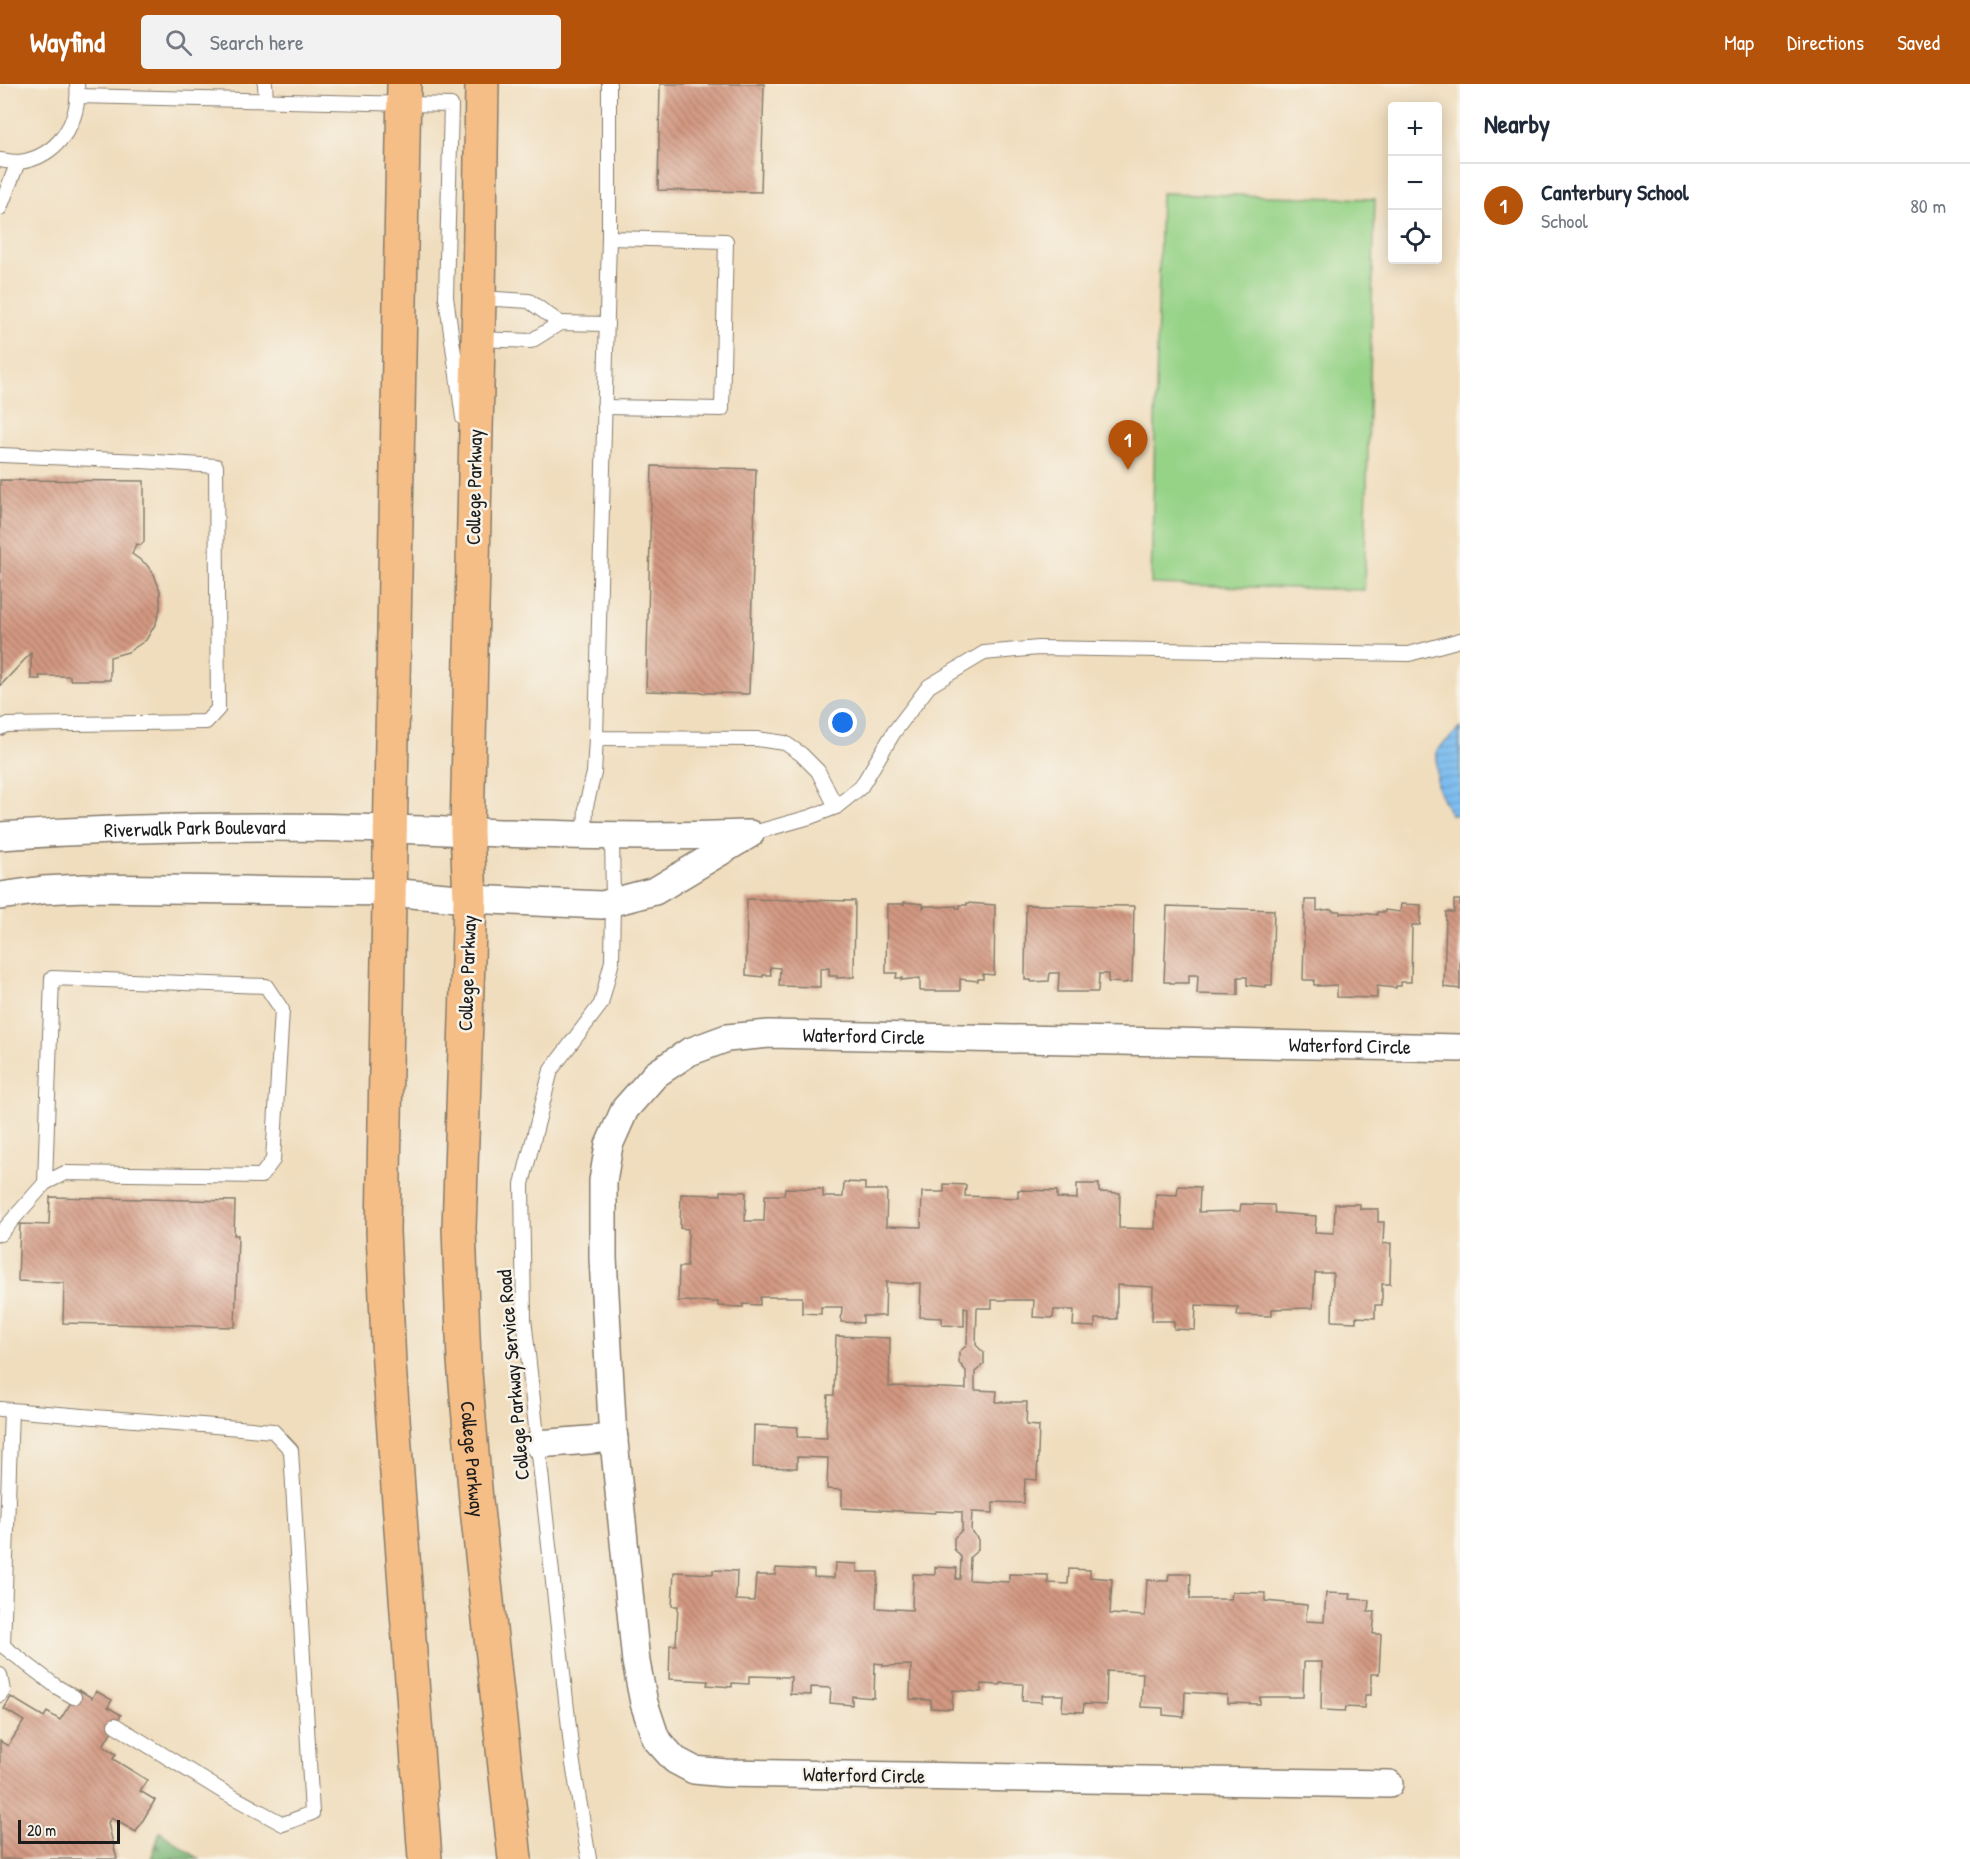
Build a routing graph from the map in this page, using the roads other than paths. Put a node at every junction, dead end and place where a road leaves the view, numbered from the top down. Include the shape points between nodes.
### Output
1 (265, 84) edge
2 (482, 84) edge
3 (609, 84) edge
4 (77, 90) edge
5 (404, 94) edge
6 (266, 100) junction
7 (0, 160) edge
8 (18, 162) junction
9 (0, 208) edge
10 (609, 238) junction
11 (479, 298) junction
12 (560, 323) junction
13 (607, 324) junction
14 (478, 339) junction
15 (604, 407) junction
16 (0, 455) edge
17 (474, 494) junction
18 (1460, 640) edge
19 (0, 728) edge
20 (596, 738) junction
21 (836, 807) junction
22 (389, 829) junction
23 (467, 832) junction
24 (599, 834) junction
25 (750, 834) junction
26 (0, 836) edge
27 (388, 892) junction
28 (0, 896) edge
29 (470, 899) junction
30 (614, 902) junction
31 (1460, 1048) edge
32 (45, 1183) junction
33 (0, 1234) edge
34 (5, 1409) edge
35 (614, 1438) junction
36 (538, 1444) junction
37 (1, 1653) edge
38 (0, 1675) edge
39 (0, 1695) edge
40 (74, 1697) dead end
41 (115, 1725) dead end
42 (1389, 1785) dead end
43 (424, 1859) edge
44 (515, 1859) edge
45 (589, 1859) edge

1 - 6 lane
2 - 11 main road, College Parkway
3 - 10 lane, College Parkway Service Road
4 - 6 lane
4 - 8 lane via 75,115 67,133 37,157
5 - 6 lane
5 - 17 lane via 451,105 446,297
5 - 22 main road
7 - 8 lane
8 - 9 lane
10 - 13 lane, College Parkway Service Road
10 - 15 lane via 726,241 722,409
11 - 12 lane via 529,301
11 - 14 main road, College Parkway
12 - 13 lane
12 - 14 lane via 531,341
13 - 15 lane, College Parkway Service Road
14 - 17 main road, College Parkway
15 - 20 lane, College Parkway Service Road
16 - 19 lane via 216,466 218,710 206,722
17 - 23 main road, College Parkway
18 - 21 lane via 1409,654 1038,648 984,653 929,686 894,732 861,787
20 - 21 lane via 757,739 785,743 818,771
20 - 24 lane, College Parkway Service Road via 594,773 586,806
21 - 25 lane
22 - 23 street, Riverwalk Park Boulevard
22 - 26 street, Riverwalk Park Boulevard via 236,828
22 - 27 main road
23 - 24 street, Riverwalk Park Boulevard
23 - 29 main road, College Parkway
24 - 25 street, Riverwalk Park Boulevard
24 - 30 lane, College Parkway Service Road
25 - 30 street via 656,891
27 - 28 street via 84,888
27 - 29 street
27 - 43 main road via 383,1231
29 - 30 street via 602,905
29 - 44 main road, College Parkway via 459,1229 464,1361
30 - 36 lane, College Parkway Service Road via 612,961 602,1004 551,1070 522,1184 524,1318
31 - 35 street, Waterford Circle via 769,1034 727,1038 689,1052 656,1074 625,1109 609,1145 603,1181 603,1258
32 - 32 lane via 65,1173 261,1176 273,1160 282,1010 266,986 52,978
32 - 33 lane
34 - 37 lane
34 - 41 lane via 273,1431 291,1450 312,1813 283,1824
35 - 36 street
35 - 42 street, Waterford Circle via 636,1662 644,1703 656,1739 675,1760 694,1770
36 - 45 lane, College Parkway Service Road via 573,1764
37 - 40 lane
38 - 39 lane

